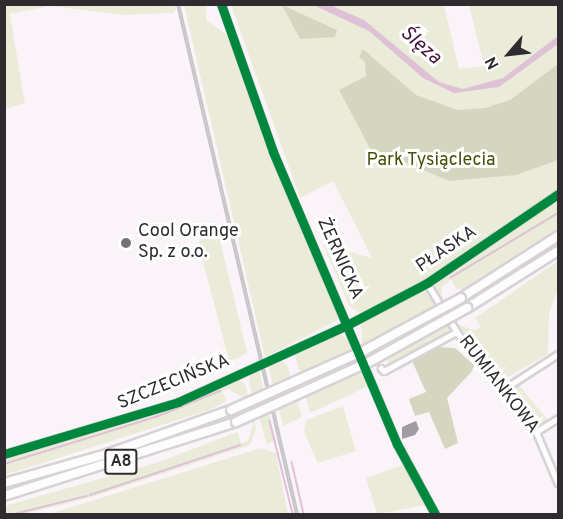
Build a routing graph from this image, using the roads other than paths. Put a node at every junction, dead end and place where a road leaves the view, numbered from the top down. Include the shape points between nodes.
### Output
1 (221, 4) edge
2 (558, 194) edge
3 (558, 236) edge
4 (558, 251) edge
5 (427, 283) junction
6 (349, 324) junction
7 (456, 332) junction
8 (558, 354) edge
9 (382, 369) dead end
10 (504, 389) junction
11 (558, 418) edge
12 (536, 432) junction
13 (4, 454) edge
14 (4, 483) edge
15 (558, 483) edge
16 (4, 496) edge
17 (435, 514) edge

1 - 6 street, ŻERNICKA via 273,152
2 - 5 street, PŁASKA
3 - 14 highway, A8, bridge via 461,298 365,350 231,410 167,435
4 - 16 highway, A8, bridge via 371,361 236,422
5 - 6 street, PŁASKA
5 - 7 street
6 - 13 street, SZCZECIŃSKA via 178,402
6 - 17 street, ŻERNICKA via 397,444
7 - 9 street, RUMIANKOWA
7 - 10 street, RUMIANKOWA
8 - 10 street
10 - 12 street, RUMIANKOWA
11 - 12 street
12 - 15 street, RUMIANKOWA

